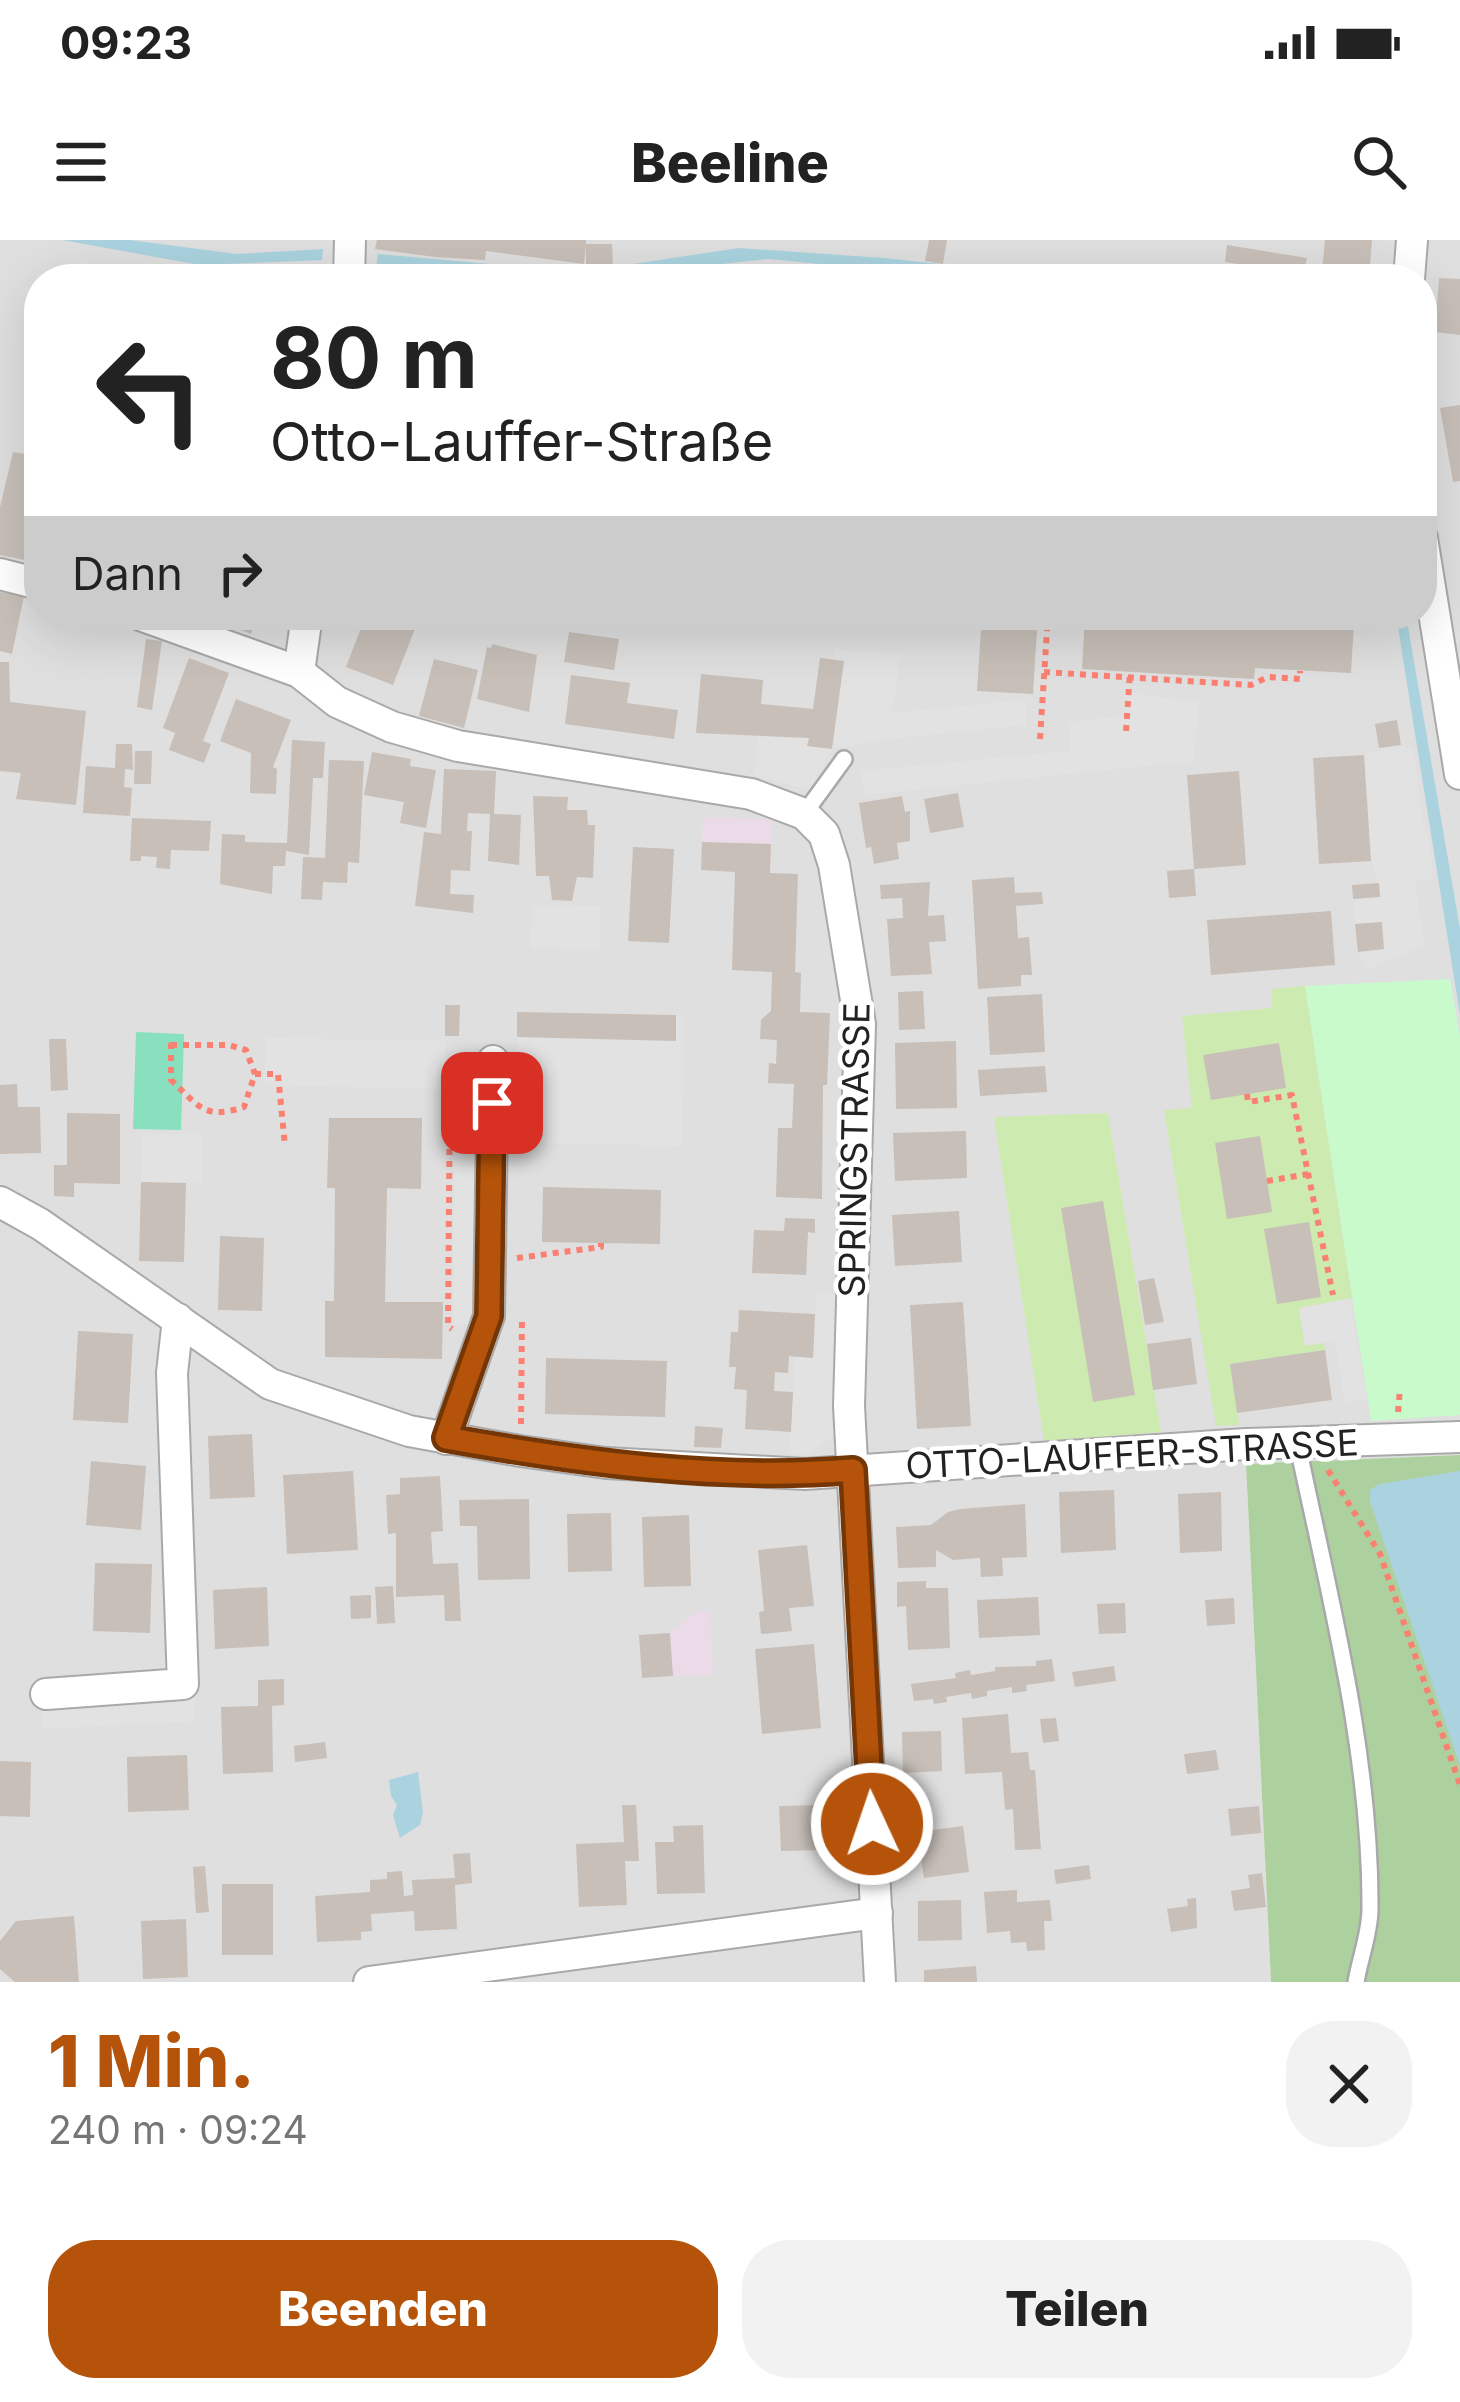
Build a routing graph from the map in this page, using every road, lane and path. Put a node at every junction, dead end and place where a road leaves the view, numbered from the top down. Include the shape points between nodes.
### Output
1 (182, 630) edge
2 (305, 630) edge
3 (1047, 630) edge
4 (1437, 630) edge
5 (1300, 670) dead end
6 (299, 672) junction
7 (1044, 672) junction
8 (1130, 675) junction
9 (1126, 731) dead end
10 (1040, 739) dead end
11 (844, 759) dead end
12 (1460, 774) edge
13 (804, 814) junction
14 (493, 1061) dead end
15 (254, 1074) junction
16 (450, 1077) dead end
17 (1247, 1094) dead end
18 (285, 1146) dead end
19 (1309, 1174) junction
20 (1268, 1181) dead end
21 (0, 1202) edge
22 (601, 1243) dead end
23 (490, 1262) junction
24 (1327, 1264) junction
25 (1316, 1266) dead end
26 (1333, 1295) dead end
27 (178, 1319) junction
28 (480, 1345) junction
29 (521, 1399) dead end
30 (521, 1427) dead end
31 (1460, 1437) edge
32 (446, 1438) junction
33 (1303, 1442) junction
34 (853, 1470) junction
35 (46, 1694) dead end
36 (1460, 1785) edge
37 (877, 1913) junction
38 (369, 1982) edge
39 (880, 1982) edge
40 (1357, 1982) edge

1 - 6 street
2 - 6 street
3 - 7 path
4 - 12 street
5 - 8 path via 1300,679 1252,685
6 - 13 street via 337,703 458,746 751,794
7 - 8 path
7 - 10 path
8 - 9 path
11 - 13 lane
13 - 34 street, SPRINGSTRASSE via 824,834 834,866 860,1024
14 - 23 street
15 - 15 path via 239,1046 171,1045 171,1080 208,1114 244,1107
15 - 18 path via 278,1074
16 - 28 path via 448,1326
17 - 19 path via 1248,1102 1292,1095
19 - 20 path
19 - 24 path
21 - 27 street, OTTO-LAUFFER-STRASSE
22 - 23 path
23 - 28 street
24 - 25 path
24 - 26 path
27 - 32 street, OTTO-LAUFFER-STRASSE via 270,1384
27 - 35 street via 172,1372 183,1684
28 - 32 street
29 - 30 path
31 - 33 street, OTTO-LAUFFER-STRASSE
32 - 34 street, OTTO-LAUFFER-STRASSE via 674,1468
33 - 34 street, OTTO-LAUFFER-STRASSE
33 - 36 path via 1380,1554
33 - 40 lane via 1365,1816 1370,1915
34 - 37 street, SPRINGSTRASSE
37 - 38 street
37 - 39 street, SPRINGSTRASSE

